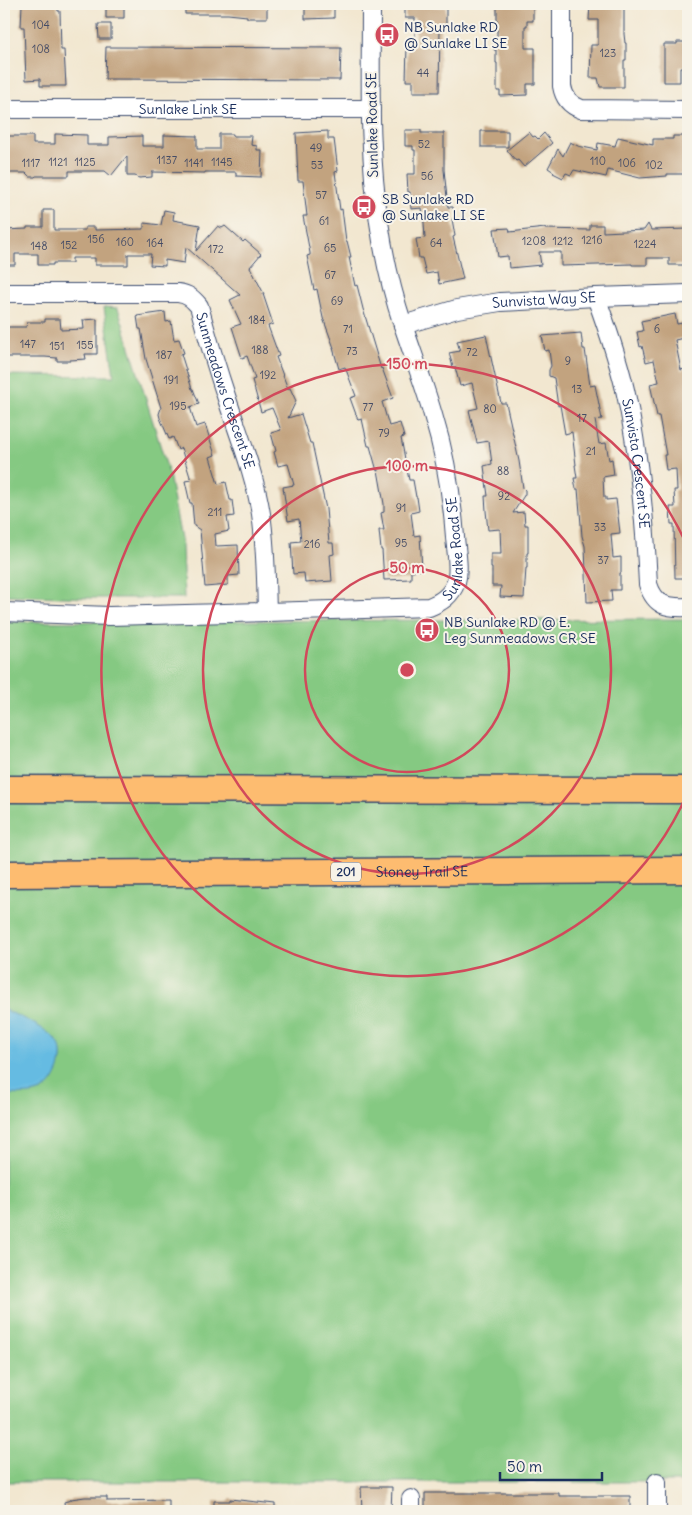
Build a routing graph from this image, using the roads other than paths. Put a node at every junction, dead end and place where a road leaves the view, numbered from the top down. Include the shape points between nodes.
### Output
1 (371, 4) edge
2 (562, 4) edge
3 (4, 109) edge
4 (371, 109) junction
5 (688, 110) edge
6 (4, 292) edge
7 (688, 294) edge
8 (596, 297) junction
9 (403, 325) junction
10 (688, 607) edge
11 (4, 612) edge
12 (267, 612) junction
13 (4, 789) edge
14 (684, 790) edge
15 (688, 870) edge
16 (4, 874) edge
17 (657, 1482) dead end
18 (657, 1511) edge

1 - 4 street, Sunlake Road SE
2 - 5 street via 562,86 568,102 581,110
3 - 4 street, Sunlake Link SE
4 - 9 street, Sunlake Road SE via 377,213
6 - 12 street, Sunmeadows Crescent SE via 178,293 190,296 196,302 255,485 266,556
7 - 8 street, Sunvista Way SE
8 - 9 street, Sunvista Way SE via 484,304
8 - 10 street, Sunvista Crescent SE via 614,348 628,406 639,467 648,584 651,593 664,605
9 - 12 street, Sunlake Road SE via 434,416 446,471 457,573 452,590 446,598 429,607
11 - 12 street, Sunlake Road SE via 109,616
13 - 14 highway
15 - 16 highway, Stoney Trail SE / 201
17 - 18 street

